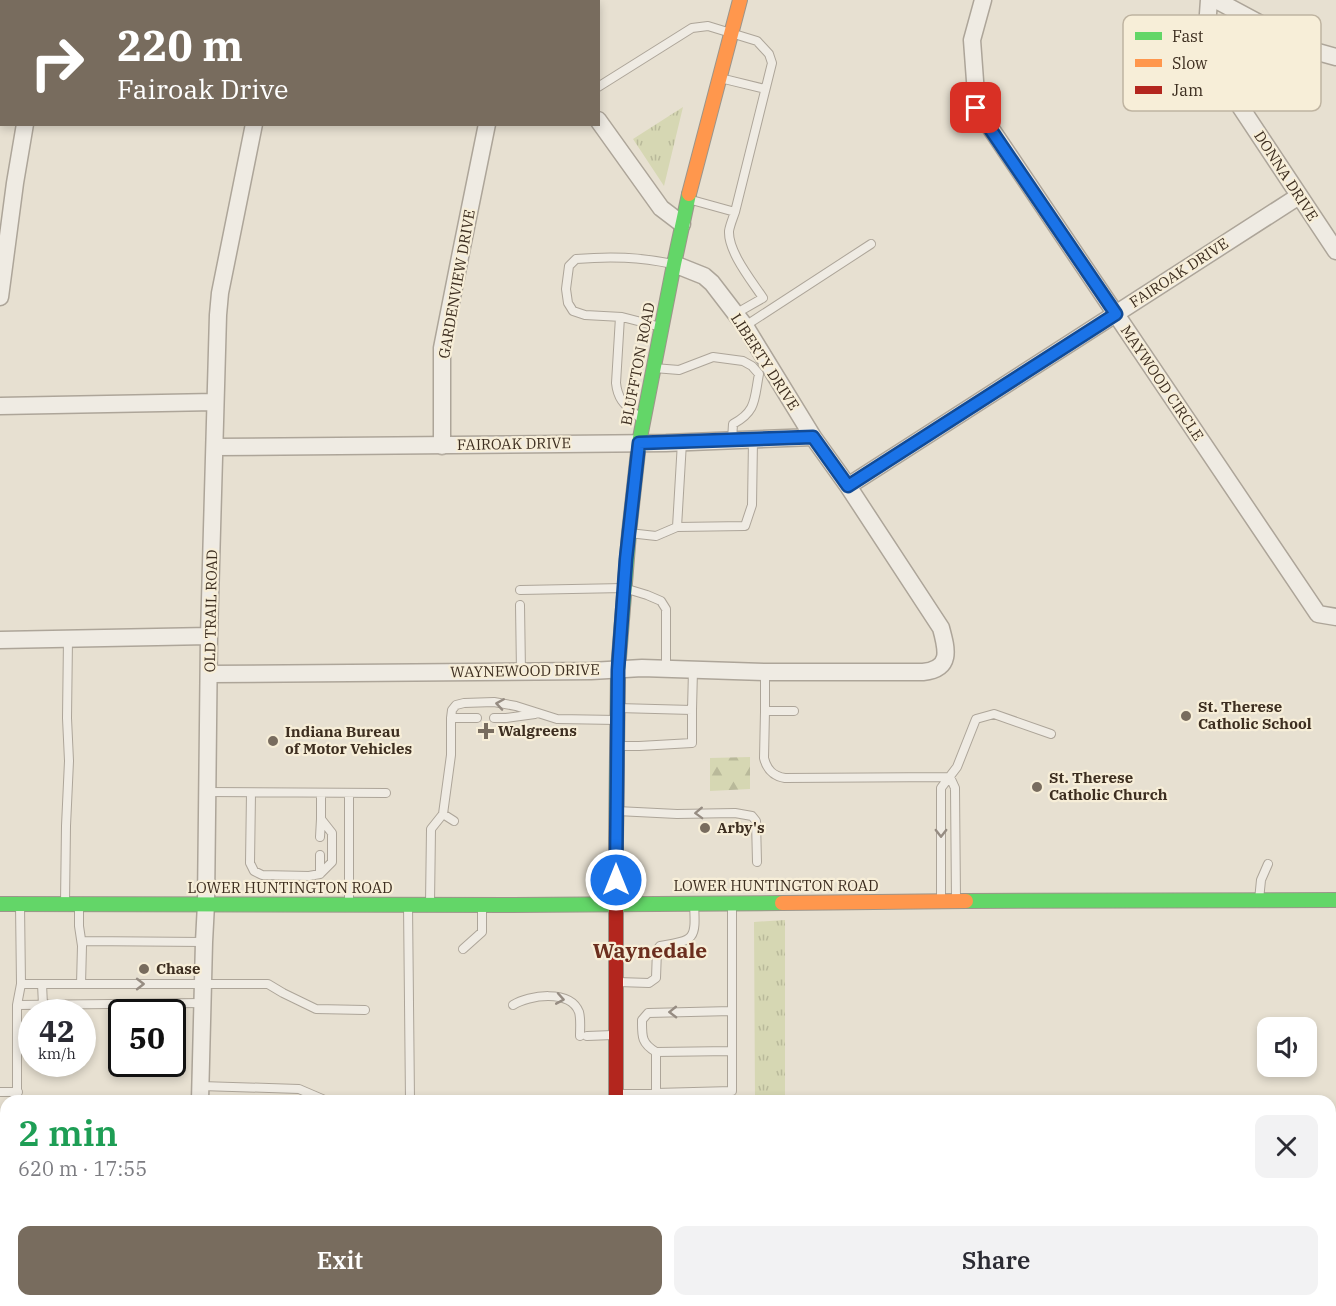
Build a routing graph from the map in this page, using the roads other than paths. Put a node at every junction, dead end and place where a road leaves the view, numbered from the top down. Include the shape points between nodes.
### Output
1 (740, 0) edge
2 (983, 0) edge
3 (1209, 0) edge
4 (1216, 0) edge
5 (1208, 15) edge
6 (1244, 15) edge
7 (732, 33) junction
8 (1321, 53) edge
9 (1336, 57) edge
10 (720, 78) junction
11 (600, 86) edge
12 (765, 89) junction
13 (1244, 111) edge
14 (600, 123) edge
15 (24, 126) edge
16 (254, 126) edge
17 (487, 126) edge
18 (7, 183) edge
19 (1299, 196) junction
20 (688, 199) junction
21 (735, 212) junction
22 (682, 224) junction
23 (871, 244) dead end
24 (1336, 251) edge
25 (674, 264) junction
26 (0, 297) edge
27 (1116, 314) junction
28 (620, 317) junction
29 (740, 320) junction
30 (661, 327) junction
31 (654, 368) junction
32 (215, 402) junction
33 (0, 406) edge
34 (644, 421) junction
35 (813, 437) junction
36 (732, 440) junction
37 (753, 440) junction
38 (682, 442) junction
39 (639, 443) junction
40 (442, 446) junction
41 (215, 447) junction
42 (848, 486) junction
43 (677, 527) junction
44 (629, 533) junction
45 (624, 588) junction
46 (520, 590) dead end
47 (520, 605) dead end
48 (1336, 617) edge
49 (209, 636) junction
50 (68, 639) junction
51 (0, 640) edge
52 (944, 662) joint
53 (666, 669) junction
54 (618, 670) junction
55 (693, 670) junction
56 (521, 672) junction
57 (765, 672) junction
58 (210, 674) junction
59 (692, 710) junction
60 (765, 711) junction
61 (794, 711) dead end
62 (538, 713) junction
63 (618, 714) junction
64 (451, 718) junction
65 (477, 718) dead end
66 (494, 718) dead end
67 (1051, 734) dead end
68 (617, 746) junction
69 (950, 777) junction
70 (207, 792) junction
71 (251, 793) junction
72 (321, 793) junction
73 (349, 793) junction
74 (386, 793) dead end
75 (616, 810) junction
76 (443, 814) junction
77 (321, 819) junction
78 (454, 822) dead end
79 (320, 837) dead end
80 (320, 855) dead end
81 (757, 862) dead end
82 (1268, 864) dead end
83 (320, 874) junction
84 (1259, 900) junction
85 (1336, 900) edge
86 (940, 901) junction
87 (956, 901) junction
88 (20, 903) junction
89 (72, 903) junction
90 (732, 903) junction
91 (0, 904) edge
92 (206, 904) junction
93 (349, 904) junction
94 (408, 904) junction
95 (430, 904) junction
96 (616, 904) junction
97 (694, 904) junction
98 (482, 905) junction
99 (82, 941) junction
100 (204, 942) junction
101 (463, 949) dead end
102 (616, 982) junction
103 (21, 984) junction
104 (42, 984) junction
105 (81, 984) junction
106 (203, 984) junction
107 (43, 999) edge
108 (203, 1003) junction
109 (96, 1004) edge
110 (17, 1005) joint
111 (513, 1005) dead end
112 (365, 1010) dead end
113 (732, 1011) junction
114 (616, 1035) junction
115 (732, 1051) junction
116 (656, 1052) junction
117 (201, 1093) edge
118 (656, 1093) junction
119 (18, 1095) edge
120 (313, 1095) edge
121 (410, 1095) edge
122 (616, 1095) edge
123 (636, 1095) edge

1 - 7 main road, BLUFFTON ROAD
2 - 27 street, MAYWOOD CIRCLE via 972,40 976,108
3 - 5 street, DONNA DRIVE
4 - 6 street
7 - 10 main road, BLUFFTON ROAD
7 - 11 lane via 708,26 692,28
7 - 12 lane via 757,41 769,54 772,63
8 - 9 street
10 - 12 lane
10 - 20 main road, BLUFFTON ROAD
12 - 21 lane
13 - 19 street, DONNA DRIVE
14 - 22 street via 661,208
15 - 18 street
16 - 32 street, OLD TRAIL ROAD via 220,293
17 - 40 street, GARDENVIEW DRIVE via 442,348
18 - 26 street
19 - 24 street, DONNA DRIVE
19 - 27 street, FAIROAK DRIVE
20 - 21 lane
20 - 22 main road, BLUFFTON ROAD
21 - 29 lane via 729,231 732,247 764,298
22 - 25 main road, BLUFFTON ROAD
23 - 29 lane
25 - 28 lane via 646,258 576,259 569,266 566,289 573,311
25 - 29 street, LIBERTY DRIVE via 712,282
25 - 30 main road, BLUFFTON ROAD
27 - 42 street, FAIROAK DRIVE
27 - 48 street, MAYWOOD CIRCLE via 1318,614
28 - 30 lane
28 - 34 lane via 617,393
29 - 35 street, LIBERTY DRIVE
30 - 31 main road, BLUFFTON ROAD
31 - 34 main road, BLUFFTON ROAD
31 - 36 lane via 679,370 713,357 752,366 759,374 752,411 733,424
32 - 33 street
32 - 41 street, OLD TRAIL ROAD
34 - 39 main road, BLUFFTON ROAD
35 - 37 street, FAIROAK DRIVE
35 - 42 street, LIBERTY DRIVE
36 - 37 street, FAIROAK DRIVE
36 - 38 street, FAIROAK DRIVE
37 - 43 lane via 752,505 745,526
38 - 39 street, FAIROAK DRIVE
38 - 43 lane
39 - 40 street, FAIROAK DRIVE
39 - 44 main road, BLUFFTON ROAD
40 - 41 street, FAIROAK DRIVE
41 - 49 street, OLD TRAIL ROAD
42 - 52 street, LIBERTY DRIVE via 941,628
43 - 44 lane via 656,536
44 - 45 main road, BLUFFTON ROAD
45 - 46 lane
45 - 53 lane via 661,601 666,609
45 - 54 main road, BLUFFTON ROAD
47 - 56 lane
49 - 50 street
49 - 58 street, OLD TRAIL ROAD
50 - 51 street
50 - 89 lane via 66,826
52 - 57 street, WAYNEWOOD DRIVE via 940,668 923,672
53 - 54 street, WAYNEWOOD DRIVE
53 - 55 street, WAYNEWOOD DRIVE
54 - 56 street, WAYNEWOOD DRIVE
54 - 63 main road, BLUFFTON ROAD
55 - 57 street, WAYNEWOOD DRIVE
55 - 59 lane
56 - 58 street, WAYNEWOOD DRIVE
57 - 60 lane
58 - 70 street, OLD TRAIL ROAD
59 - 63 lane
59 - 68 lane via 692,743
60 - 61 lane
60 - 69 lane via 764,759 771,773 778,776
62 - 63 lane via 557,719
62 -> 64 lane via 494,702 464,703 456,705
62 - 66 lane
63 - 68 main road, BLUFFTON ROAD
64 - 65 lane
64 - 76 lane via 451,755
67 - 69 lane via 994,714 976,719
68 - 75 main road, BLUFFTON ROAD
69 -> 86 lane via 941,788
69 - 87 lane via 956,788
70 - 71 lane
70 - 92 street, OLD TRAIL ROAD
71 - 72 lane
71 - 83 lane via 250,863 254,871 262,875
72 - 73 lane
72 - 77 lane
73 - 74 lane
73 - 93 lane
81 -> 75 lane via 756,821 752,816
75 - 96 main road, BLUFFTON ROAD
76 - 78 lane
76 - 95 lane via 431,829
77 - 79 lane
77 - 83 lane via 332,833 332,862
80 - 83 lane
82 - 84 lane
84 - 85 main road, LOWER HUNTINGTON ROAD
84 - 87 main road, LOWER HUNTINGTON ROAD
86 - 87 main road, LOWER HUNTINGTON ROAD
86 - 90 main road, LOWER HUNTINGTON ROAD
88 - 89 main road, LOWER HUNTINGTON ROAD
88 - 91 main road, LOWER HUNTINGTON ROAD
88 - 103 lane
89 - 92 main road, LOWER HUNTINGTON ROAD
89 - 99 lane
90 - 97 main road, LOWER HUNTINGTON ROAD
90 - 113 lane
92 - 93 main road, LOWER HUNTINGTON ROAD
92 - 100 street, OLD TRAIL ROAD
93 - 94 main road, LOWER HUNTINGTON ROAD
94 - 95 main road, LOWER HUNTINGTON ROAD
94 - 121 lane
95 - 98 main road, LOWER HUNTINGTON ROAD
96 - 97 main road, LOWER HUNTINGTON ROAD
96 - 98 main road, LOWER HUNTINGTON ROAD
96 - 102 main road, BLUFFTON ROAD
97 - 102 lane via 694,933 673,945 660,946 656,978 649,983
98 - 101 lane via 482,932
99 - 100 lane
99 - 105 lane
100 - 106 street, OLD TRAIL ROAD
102 - 114 main road, BLUFFTON ROAD
103 - 104 lane
103 - 110 lane
104 - 105 lane
104 - 107 lane
105 -> 106 lane
106 - 108 street, OLD TRAIL ROAD
106 - 112 lane via 268,984 316,1009
108 - 109 lane
108 - 117 street, OLD TRAIL ROAD
110 - 119 lane
111 -> 114 lane via 529,998 568,999 580,1015 583,1036
113 - 115 lane
113 -> 116 lane via 648,1013 642,1020 642,1039
114 - 122 main road, BLUFFTON ROAD
115 - 116 lane
115 - 118 lane via 732,1091
116 - 118 lane
117 - 120 lane via 299,1089
118 - 123 lane

